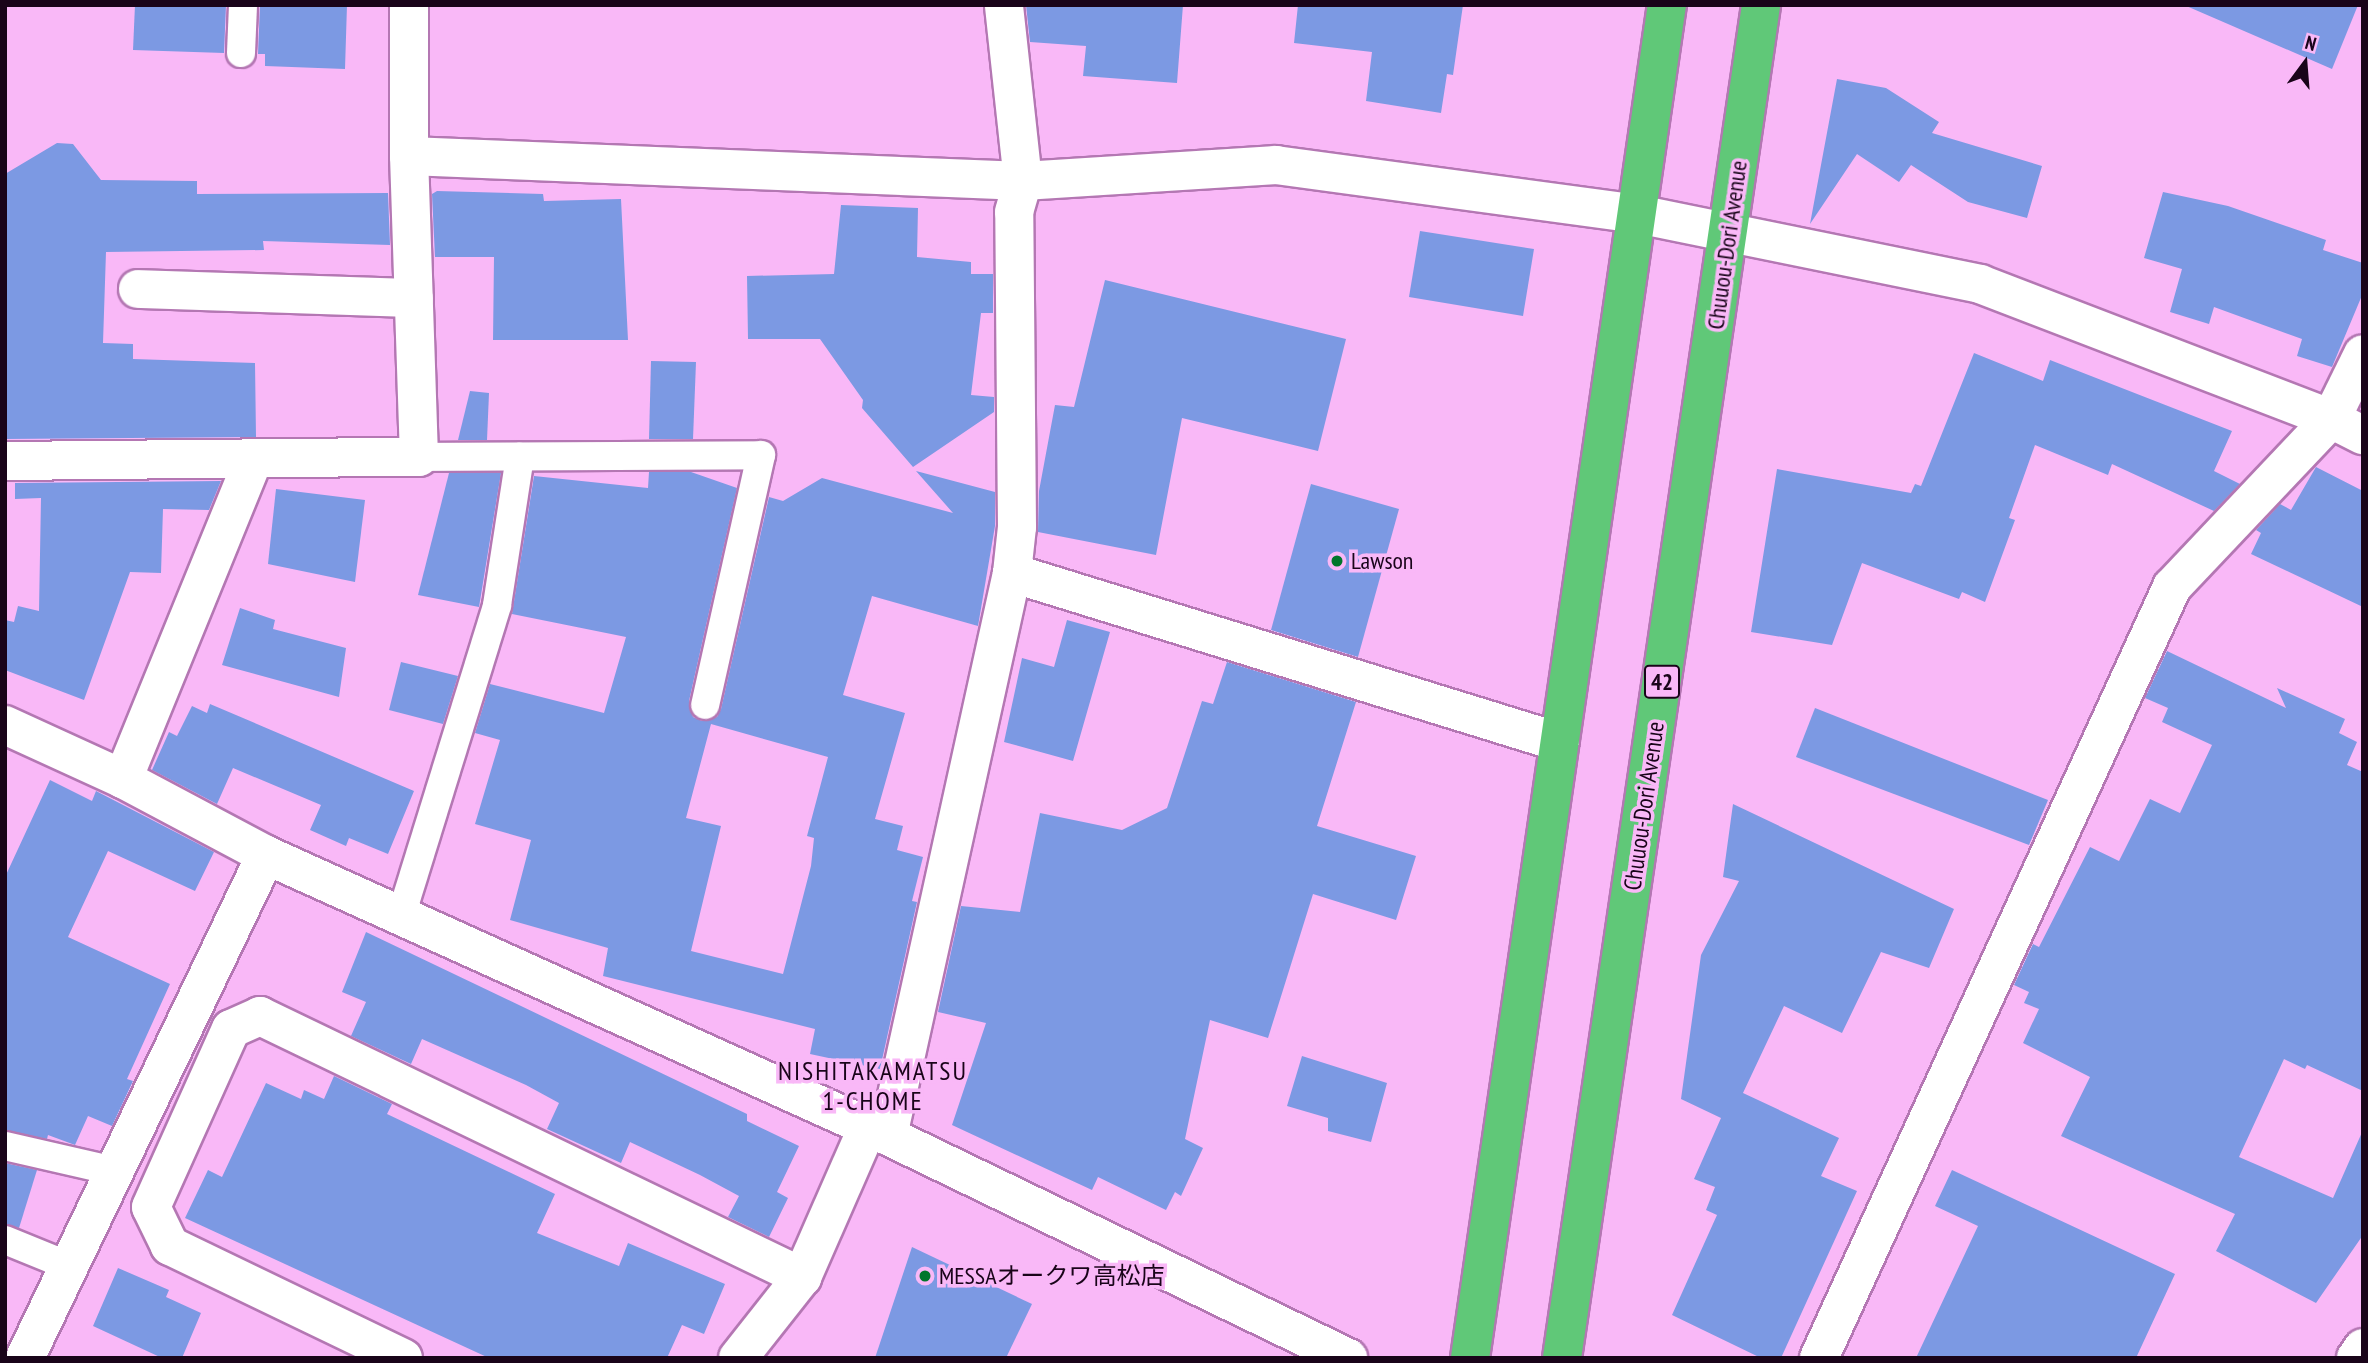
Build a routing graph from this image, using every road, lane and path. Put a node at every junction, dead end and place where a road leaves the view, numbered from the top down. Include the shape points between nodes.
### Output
1 (243, 5) edge
2 (409, 5) edge
3 (1004, 5) edge
4 (1667, 5) edge
5 (1761, 5) edge
6 (241, 53) dead end
7 (409, 156) junction
8 (1023, 181) junction
9 (1637, 214) junction
10 (1729, 231) junction
11 (138, 289) dead end
12 (414, 298) junction
13 (2363, 354) edge
14 (2347, 427) edge
15 (419, 457) junction
16 (520, 457) junction
17 (254, 458) junction
18 (5, 461) edge
19 (1012, 573) junction
20 (705, 705) dead end
21 (5, 725) edge
22 (1559, 742) junction
23 (123, 779) junction
24 (266, 855) junction
25 (401, 916) junction
26 (878, 1131) junction
27 (5, 1146) edge
28 (114, 1171) junction
29 (5, 1240) edge
30 (68, 1266) junction
31 (802, 1277) junction
32 (2363, 1348) edge
33 (25, 1358) edge
34 (403, 1358) edge
35 (738, 1358) edge
36 (1348, 1358) edge
37 (1471, 1358) edge
38 (1562, 1358) edge
39 (1819, 1358) edge
40 (2356, 1358) edge

1 - 6 lane
2 - 7 street
3 - 8 street
4 - 9 highway
5 - 10 highway, Chuuou-Dori Avenue / 42
7 - 8 street
7 - 12 street
8 - 9 street via 1276,165
8 - 19 street via 1014,212 1017,527
9 - 10 street
9 - 22 highway
10 - 14 street via 1980,284
10 - 38 highway, Chuuou-Dori Avenue / 42
11 - 12 street
12 - 15 street
13 - 14 street
14 - 39 street via 2172,587
15 - 16 lane
15 - 17 street
16 - 20 lane via 761,455
16 - 25 lane via 496,605
17 - 18 street
17 - 23 street
19 - 22 street
19 - 26 street
21 - 23 street
22 - 37 highway
23 - 24 street
24 - 25 street
24 - 28 street
25 - 26 street
26 - 31 street
26 - 36 street
27 - 28 lane
28 - 30 street
29 - 30 lane
30 - 33 street
31 - 34 street via 260,1016 231,1029 151,1208 170,1246
31 - 35 street
32 - 40 street

